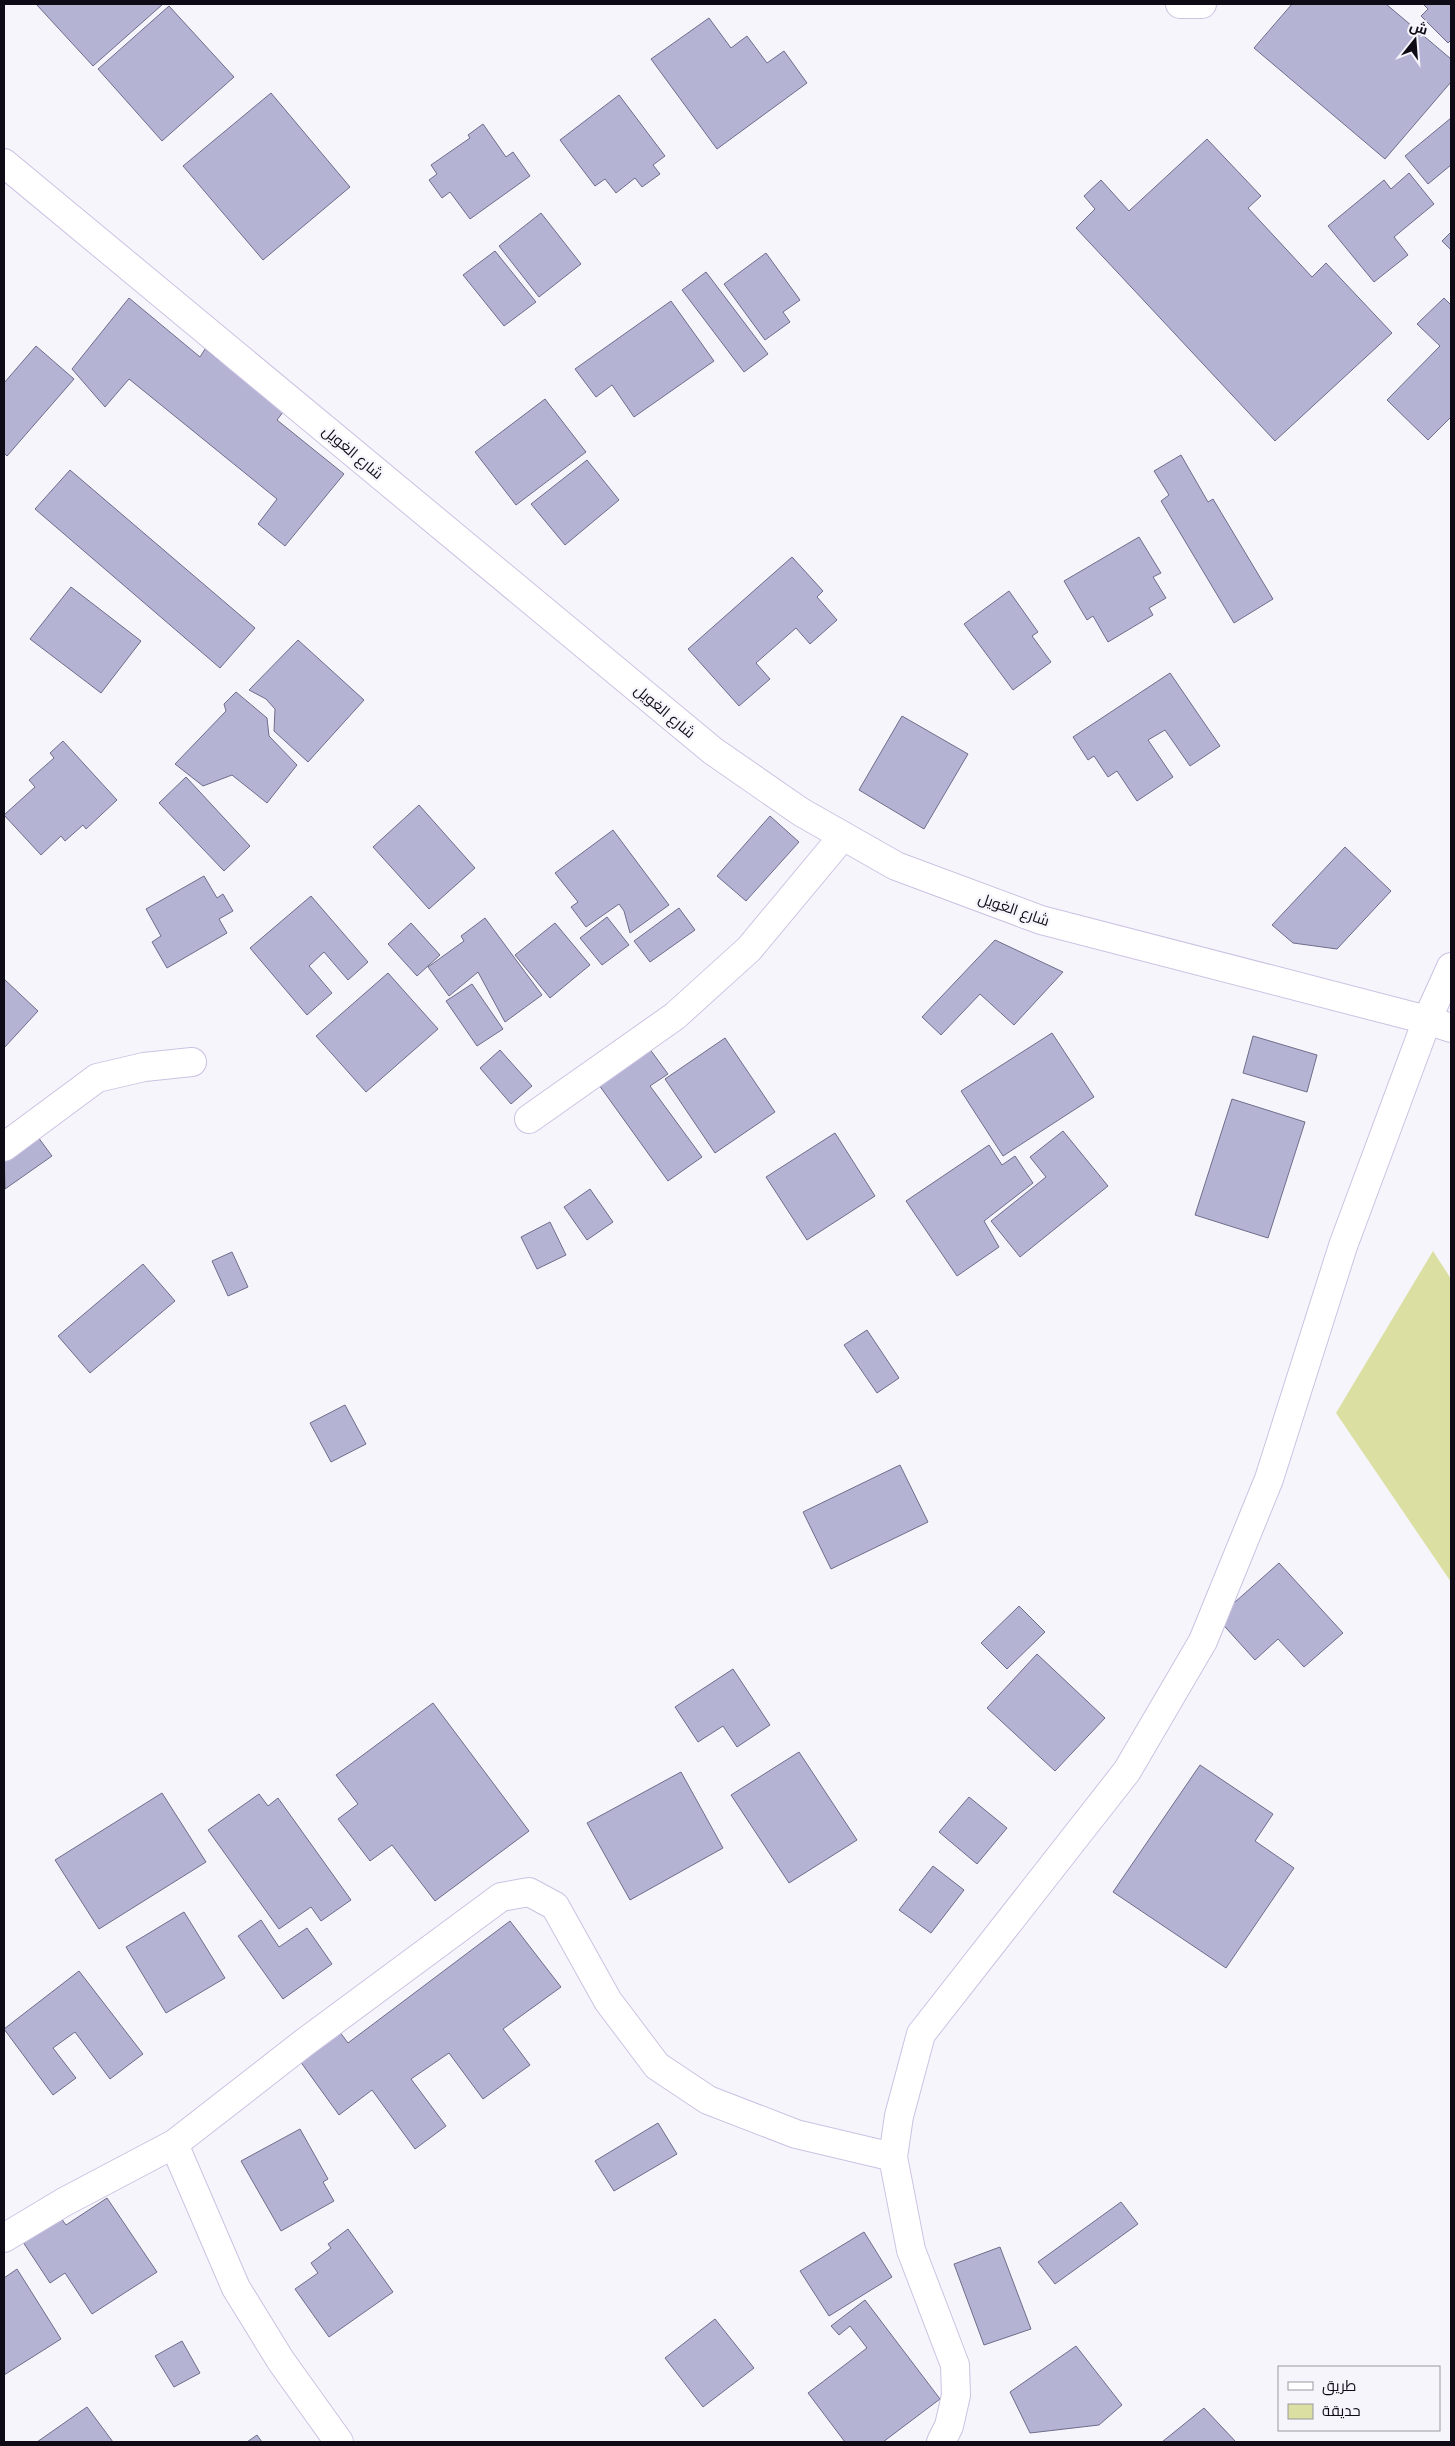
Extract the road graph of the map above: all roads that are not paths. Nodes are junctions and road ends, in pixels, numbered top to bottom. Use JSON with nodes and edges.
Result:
{"nodes":[{"id":1,"x":1180,"y":4,"type":"edge"},
{"id":2,"x":1202,"y":4,"type":"edge"},
{"id":3,"x":4,"y":163,"type":"edge"},
{"id":4,"x":843,"y":836,"type":"junction"},
{"id":5,"x":1451,"y":967,"type":"edge"},
{"id":6,"x":1439,"y":1024,"type":"edge"},
{"id":7,"x":192,"y":1062,"type":"dead end"},
{"id":8,"x":530,"y":1119,"type":"dead end"},
{"id":9,"x":4,"y":1146,"type":"edge"},
{"id":10,"x":174,"y":2144,"type":"junction"},
{"id":11,"x":893,"y":2157,"type":"junction"},
{"id":12,"x":4,"y":2238,"type":"edge"},
{"id":13,"x":339,"y":2442,"type":"edge"},
{"id":14,"x":942,"y":2442,"type":"edge"}],
"edges":[{"from":1,"to":2,"type":"street"},
{"from":3,"to":4,"type":"street","name":"شارع الغويل"},
{"from":4,"to":6,"type":"street","name":"شارع الغويل"},
{"from":4,"to":8,"type":"street"},
{"from":5,"to":6,"type":"street"},
{"from":6,"to":11,"type":"street"},
{"from":7,"to":9,"type":"street"},
{"from":10,"to":11,"type":"street"},
{"from":10,"to":12,"type":"street"},
{"from":10,"to":13,"type":"street"},
{"from":11,"to":14,"type":"street"}]}
